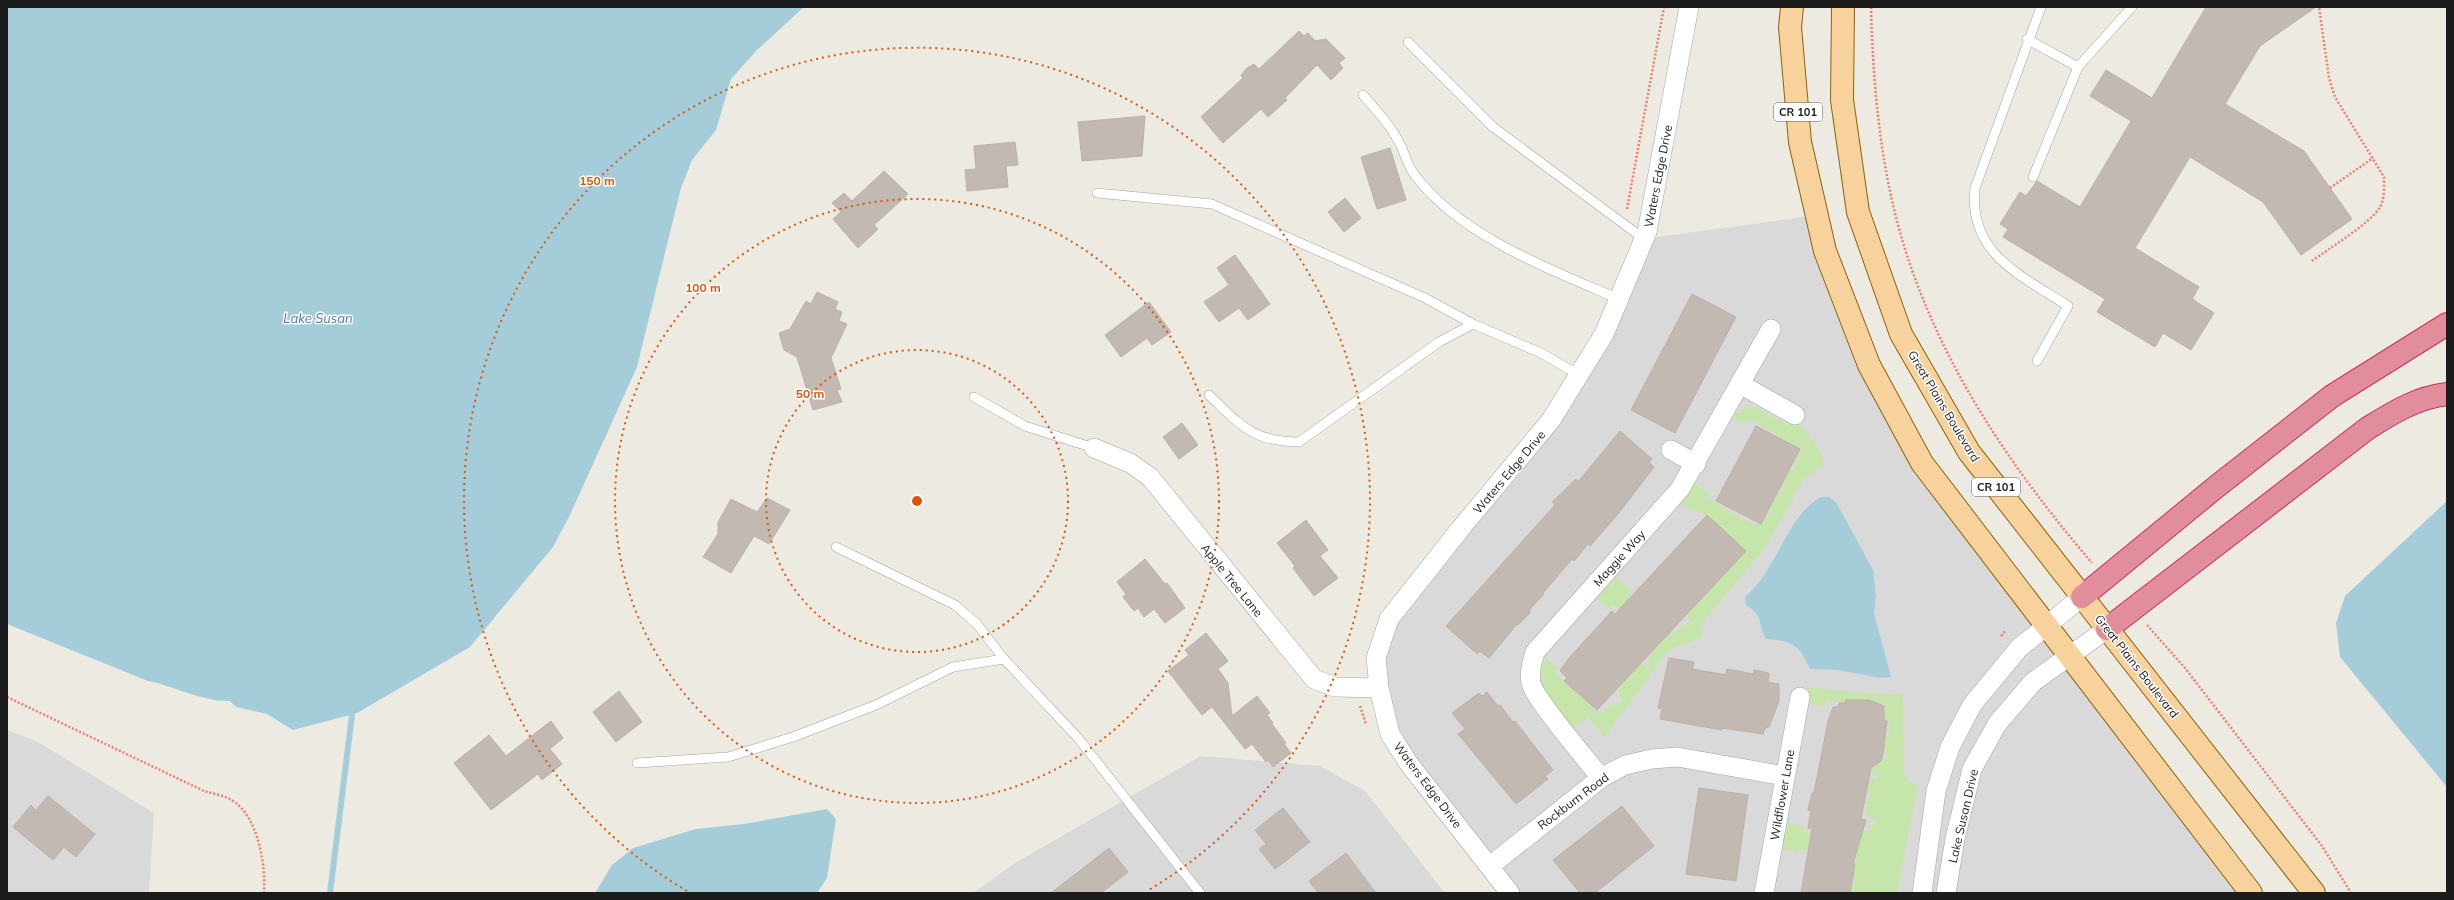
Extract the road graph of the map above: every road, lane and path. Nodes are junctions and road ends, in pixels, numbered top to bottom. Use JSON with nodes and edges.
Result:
{"nodes":[{"id":1,"x":1689,"y":7,"type":"edge"},
{"id":2,"x":1792,"y":7,"type":"edge"},
{"id":3,"x":1843,"y":7,"type":"edge"},
{"id":4,"x":1871,"y":7,"type":"edge"},
{"id":5,"x":2041,"y":7,"type":"edge"},
{"id":6,"x":2132,"y":7,"type":"edge"},
{"id":7,"x":2319,"y":7,"type":"edge"},
{"id":8,"x":2027,"y":39,"type":"junction"},
{"id":9,"x":1408,"y":42,"type":"dead end"},
{"id":10,"x":2078,"y":67,"type":"junction"},
{"id":11,"x":1364,"y":95,"type":"dead end"},
{"id":12,"x":2373,"y":158,"type":"junction"},
{"id":13,"x":2034,"y":177,"type":"dead end"},
{"id":14,"x":2330,"y":188,"type":"dead end"},
{"id":15,"x":1097,"y":193,"type":"dead end"},
{"id":16,"x":1644,"y":239,"type":"junction"},
{"id":17,"x":2312,"y":261,"type":"dead end"},
{"id":18,"x":1619,"y":299,"type":"junction"},
{"id":19,"x":1473,"y":324,"type":"junction"},
{"id":20,"x":2447,"y":324,"type":"edge"},
{"id":21,"x":1771,"y":329,"type":"dead end"},
{"id":22,"x":2037,"y":361,"type":"dead end"},
{"id":23,"x":1579,"y":376,"type":"junction"},
{"id":24,"x":1740,"y":384,"type":"junction"},
{"id":25,"x":2447,"y":394,"type":"edge"},
{"id":26,"x":1209,"y":395,"type":"dead end"},
{"id":27,"x":974,"y":397,"type":"dead end"},
{"id":28,"x":1795,"y":415,"type":"dead end"},
{"id":29,"x":1094,"y":448,"type":"joint"},
{"id":30,"x":1671,"y":450,"type":"dead end"},
{"id":31,"x":1696,"y":464,"type":"junction"},
{"id":32,"x":836,"y":547,"type":"dead end"},
{"id":33,"x":2082,"y":552,"type":"dead end"},
{"id":34,"x":2082,"y":596,"type":"junction"},
{"id":35,"x":2046,"y":624,"type":"junction"},
{"id":36,"x":2107,"y":629,"type":"junction"},
{"id":37,"x":2158,"y":638,"type":"dead end"},
{"id":38,"x":2071,"y":656,"type":"junction"},
{"id":39,"x":1004,"y":659,"type":"junction"},
{"id":40,"x":1379,"y":688,"type":"junction"},
{"id":41,"x":7,"y":697,"type":"edge"},
{"id":42,"x":1800,"y":697,"type":"dead end"},
{"id":43,"x":637,"y":763,"type":"dead end"},
{"id":44,"x":1785,"y":776,"type":"junction"},
{"id":45,"x":1601,"y":778,"type":"junction"},
{"id":46,"x":1490,"y":866,"type":"junction"},
{"id":47,"x":264,"y":893,"type":"edge"},
{"id":48,"x":1200,"y":893,"type":"edge"},
{"id":49,"x":1510,"y":893,"type":"edge"},
{"id":50,"x":1764,"y":893,"type":"edge"},
{"id":51,"x":1922,"y":893,"type":"edge"},
{"id":52,"x":1946,"y":893,"type":"edge"},
{"id":53,"x":2251,"y":893,"type":"edge"},
{"id":54,"x":2314,"y":893,"type":"edge"},
{"id":55,"x":2351,"y":893,"type":"edge"}],
"edges":[{"from":1,"to":16,"type":"street","name":"Waters Edge Drive"},
{"from":2,"to":35,"type":"main road","number":"CR 101"},
{"from":3,"to":34,"type":"main road","name":"Great Plains Boulevard","number":"CR 101"},
{"from":4,"to":33,"type":"path"},
{"from":5,"to":8,"type":"lane"},
{"from":6,"to":10,"type":"lane"},
{"from":7,"to":12,"type":"path"},
{"from":8,"to":10,"type":"lane"},
{"from":8,"to":22,"type":"lane"},
{"from":9,"to":16,"type":"lane"},
{"from":10,"to":13,"type":"lane"},
{"from":11,"to":18,"type":"lane"},
{"from":12,"to":14,"type":"path"},
{"from":12,"to":17,"type":"path"},
{"from":15,"to":19,"type":"lane"},
{"from":16,"to":18,"type":"street","name":"Waters Edge Drive"},
{"from":18,"to":23,"type":"street","name":"Waters Edge Drive"},
{"from":19,"to":23,"type":"lane"},
{"from":19,"to":26,"type":"lane"},
{"from":20,"to":34,"type":"highway"},
{"from":21,"to":24,"type":"street","name":"Maggie Way"},
{"from":23,"to":40,"type":"street","name":"Waters Edge Drive"},
{"from":24,"to":28,"type":"street"},
{"from":24,"to":31,"type":"street","name":"Maggie Way"},
{"from":25,"to":36,"type":"highway"},
{"from":27,"to":29,"type":"lane"},
{"from":29,"to":40,"type":"street","name":"Apple Tree Lane"},
{"from":30,"to":31,"type":"street"},
{"from":31,"to":45,"type":"street","name":"Maggie Way"},
{"from":32,"to":39,"type":"lane"},
{"from":34,"to":35,"type":"street"},
{"from":34,"to":36,"type":"main road","name":"Great Plains Boulevard","number":"CR 101"},
{"from":35,"to":38,"type":"main road","number":"CR 101"},
{"from":35,"to":51,"type":"street"},
{"from":36,"to":38,"type":"street","name":"Lake Susan Drive"},
{"from":36,"to":54,"type":"main road","name":"Great Plains Boulevard","number":"CR 101"},
{"from":37,"to":55,"type":"path"},
{"from":38,"to":52,"type":"street","name":"Lake Susan Drive"},
{"from":38,"to":53,"type":"main road","number":"CR 101"},
{"from":39,"to":43,"type":"lane"},
{"from":39,"to":48,"type":"lane"},
{"from":40,"to":46,"type":"street","name":"Waters Edge Drive"},
{"from":41,"to":47,"type":"path"},
{"from":42,"to":44,"type":"street","name":"Wildflower Lane"},
{"from":44,"to":45,"type":"street","name":"Rockburn Road"},
{"from":44,"to":50,"type":"street","name":"Wildflower Lane"},
{"from":45,"to":46,"type":"street","name":"Rockburn Road"},
{"from":46,"to":49,"type":"street","name":"Waters Edge Drive"}]}
